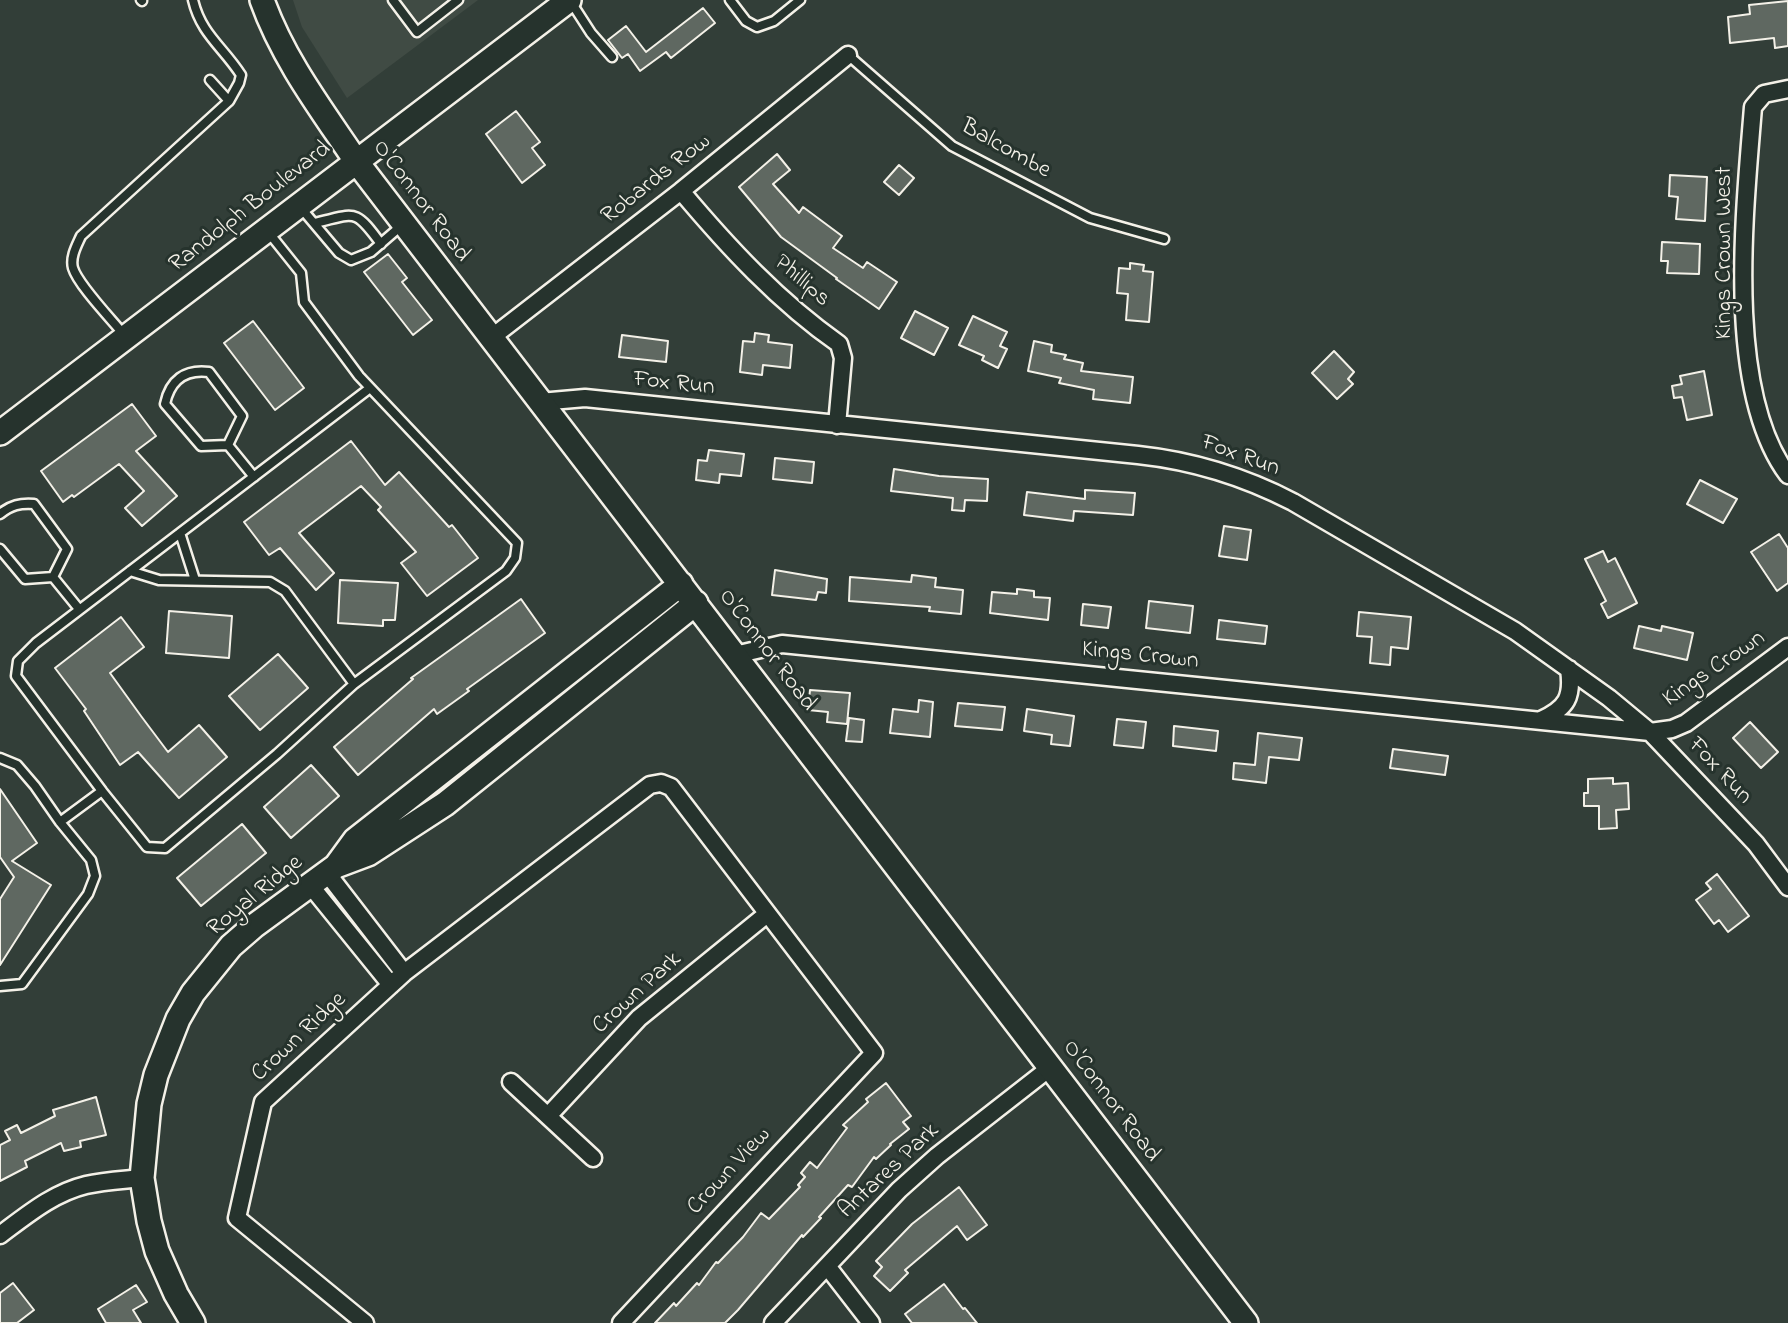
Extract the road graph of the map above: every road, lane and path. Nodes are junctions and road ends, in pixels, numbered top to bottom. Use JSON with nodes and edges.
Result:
{"nodes":[{"id":1,"x":193,"y":0,"type":"edge"},
{"id":2,"x":262,"y":0,"type":"edge"},
{"id":3,"x":393,"y":0,"type":"edge"},
{"id":4,"x":458,"y":0,"type":"edge"},
{"id":5,"x":569,"y":0,"type":"edge"},
{"id":6,"x":730,"y":0,"type":"edge"},
{"id":7,"x":800,"y":0,"type":"edge"},
{"id":8,"x":848,"y":55,"type":"joint"},
{"id":9,"x":612,"y":57,"type":"dead end"},
{"id":10,"x":210,"y":80,"type":"dead end"},
{"id":11,"x":1788,"y":89,"type":"edge"},
{"id":12,"x":229,"y":101,"type":"junction"},
{"id":13,"x":356,"y":161,"type":"junction"},
{"id":14,"x":681,"y":191,"type":"junction"},
{"id":15,"x":307,"y":215,"type":"junction"},
{"id":16,"x":404,"y":224,"type":"junction"},
{"id":17,"x":267,"y":230,"type":"junction"},
{"id":18,"x":1164,"y":239,"type":"dead end"},
{"id":19,"x":381,"y":244,"type":"junction"},
{"id":20,"x":126,"y":337,"type":"junction"},
{"id":21,"x":491,"y":338,"type":"junction"},
{"id":22,"x":370,"y":388,"type":"junction"},
{"id":23,"x":540,"y":402,"type":"junction"},
{"id":24,"x":837,"y":425,"type":"junction"},
{"id":25,"x":0,"y":433,"type":"edge"},
{"id":26,"x":228,"y":444,"type":"junction"},
{"id":27,"x":1788,"y":475,"type":"edge"},
{"id":28,"x":254,"y":477,"type":"junction"},
{"id":29,"x":0,"y":514,"type":"edge"},
{"id":30,"x":180,"y":533,"type":"junction"},
{"id":31,"x":0,"y":549,"type":"edge"},
{"id":32,"x":130,"y":571,"type":"junction"},
{"id":33,"x":53,"y":577,"type":"junction"},
{"id":34,"x":195,"y":580,"type":"junction"},
{"id":35,"x":681,"y":584,"type":"junction"},
{"id":36,"x":696,"y":603,"type":"junction"},
{"id":37,"x":79,"y":609,"type":"junction"},
{"id":38,"x":1788,"y":648,"type":"edge"},
{"id":39,"x":736,"y":654,"type":"junction"},
{"id":40,"x":1569,"y":669,"type":"junction"},
{"id":41,"x":354,"y":684,"type":"junction"},
{"id":42,"x":1541,"y":719,"type":"junction"},
{"id":43,"x":1650,"y":732,"type":"junction"},
{"id":44,"x":0,"y":758,"type":"edge"},
{"id":45,"x":102,"y":791,"type":"junction"},
{"id":46,"x":60,"y":822,"type":"junction"},
{"id":47,"x":325,"y":875,"type":"junction"},
{"id":48,"x":1788,"y":887,"type":"edge"},
{"id":49,"x":767,"y":914,"type":"junction"},
{"id":50,"x":404,"y":973,"type":"junction"},
{"id":51,"x":391,"y":985,"type":"junction"},
{"id":52,"x":0,"y":986,"type":"edge"},
{"id":53,"x":1051,"y":1067,"type":"junction"},
{"id":54,"x":511,"y":1082,"type":"dead end"},
{"id":55,"x":548,"y":1116,"type":"junction"},
{"id":56,"x":593,"y":1158,"type":"dead end"},
{"id":57,"x":142,"y":1178,"type":"junction"},
{"id":58,"x":0,"y":1236,"type":"edge"},
{"id":59,"x":827,"y":1266,"type":"junction"},
{"id":60,"x":193,"y":1323,"type":"edge"},
{"id":61,"x":365,"y":1323,"type":"edge"},
{"id":62,"x":621,"y":1323,"type":"edge"},
{"id":63,"x":773,"y":1323,"type":"edge"},
{"id":64,"x":871,"y":1323,"type":"edge"},
{"id":65,"x":1246,"y":1323,"type":"edge"}],
"edges":[{"from":1,"to":12,"type":"lane"},
{"from":2,"to":13,"type":"main road","name":"O'Connor Road"},
{"from":3,"to":4,"type":"lane"},
{"from":5,"to":9,"type":"lane"},
{"from":5,"to":13,"type":"main road","name":"Randolph Boulevard"},
{"from":6,"to":7,"type":"lane"},
{"from":8,"to":14,"type":"street","name":"Robards Row"},
{"from":8,"to":18,"type":"lane","name":"Balcombe"},
{"from":10,"to":12,"type":"lane"},
{"from":11,"to":27,"type":"street","name":"Kings Crown West"},
{"from":12,"to":20,"type":"lane"},
{"from":13,"to":15,"type":"main road","name":"Randolph Boulevard"},
{"from":13,"to":16,"type":"main road","name":"O'Connor Road"},
{"from":14,"to":21,"type":"street","name":"Robards Row"},
{"from":14,"to":24,"type":"street","name":"Phillips"},
{"from":15,"to":17,"type":"main road","name":"Randolph Boulevard"},
{"from":15,"to":19,"type":"lane"},
{"from":15,"to":19,"type":"lane"},
{"from":16,"to":19,"type":"lane"},
{"from":16,"to":21,"type":"main road","name":"O'Connor Road"},
{"from":17,"to":20,"type":"main road","name":"Randolph Boulevard"},
{"from":17,"to":22,"type":"lane"},
{"from":20,"to":25,"type":"main road","name":"Randolph Boulevard"},
{"from":21,"to":23,"type":"main road","name":"O'Connor Road"},
{"from":22,"to":28,"type":"lane"},
{"from":22,"to":41,"type":"lane"},
{"from":23,"to":24,"type":"street","name":"Fox Run"},
{"from":23,"to":35,"type":"main road","name":"O'Connor Road"},
{"from":24,"to":40,"type":"street","name":"Fox Run"},
{"from":26,"to":26,"type":"lane"},
{"from":26,"to":28,"type":"lane"},
{"from":28,"to":30,"type":"lane"},
{"from":29,"to":33,"type":"lane"},
{"from":30,"to":32,"type":"lane"},
{"from":30,"to":34,"type":"lane"},
{"from":31,"to":33,"type":"lane"},
{"from":32,"to":34,"type":"lane"},
{"from":32,"to":37,"type":"lane"},
{"from":33,"to":37,"type":"lane"},
{"from":34,"to":41,"type":"lane"},
{"from":35,"to":36,"type":"main road","name":"O'Connor Road"},
{"from":35,"to":47,"type":"main road","name":"Royal Ridge"},
{"from":36,"to":39,"type":"main road","name":"O'Connor Road"},
{"from":36,"to":47,"type":"main road","name":"Royal Ridge"},
{"from":37,"to":45,"type":"lane"},
{"from":38,"to":43,"type":"street","name":"Kings Crown"},
{"from":39,"to":42,"type":"street","name":"Kings Crown"},
{"from":39,"to":53,"type":"main road","name":"O'Connor Road"},
{"from":40,"to":42,"type":"street"},
{"from":40,"to":43,"type":"street","name":"Fox Run"},
{"from":41,"to":45,"type":"lane"},
{"from":42,"to":43,"type":"street","name":"Kings Crown"},
{"from":43,"to":48,"type":"street","name":"Fox Run"},
{"from":44,"to":46,"type":"lane"},
{"from":45,"to":46,"type":"lane"},
{"from":46,"to":52,"type":"lane"},
{"from":47,"to":50,"type":"street"},
{"from":47,"to":51,"type":"street"},
{"from":47,"to":57,"type":"main road","name":"Royal Ridge"},
{"from":49,"to":50,"type":"street","name":"Crown Ridge"},
{"from":49,"to":55,"type":"street","name":"Crown Park"},
{"from":49,"to":62,"type":"street","name":"Crown View"},
{"from":50,"to":51,"type":"street","name":"Crown Ridge"},
{"from":51,"to":61,"type":"street","name":"Crown Ridge"},
{"from":53,"to":59,"type":"street","name":"Antares Park"},
{"from":53,"to":65,"type":"main road","name":"O'Connor Road"},
{"from":54,"to":55,"type":"street"},
{"from":55,"to":56,"type":"street"},
{"from":57,"to":58,"type":"street"},
{"from":57,"to":60,"type":"main road","name":"Royal Ridge"},
{"from":59,"to":63,"type":"street","name":"Antares Park"},
{"from":59,"to":64,"type":"street"}]}
